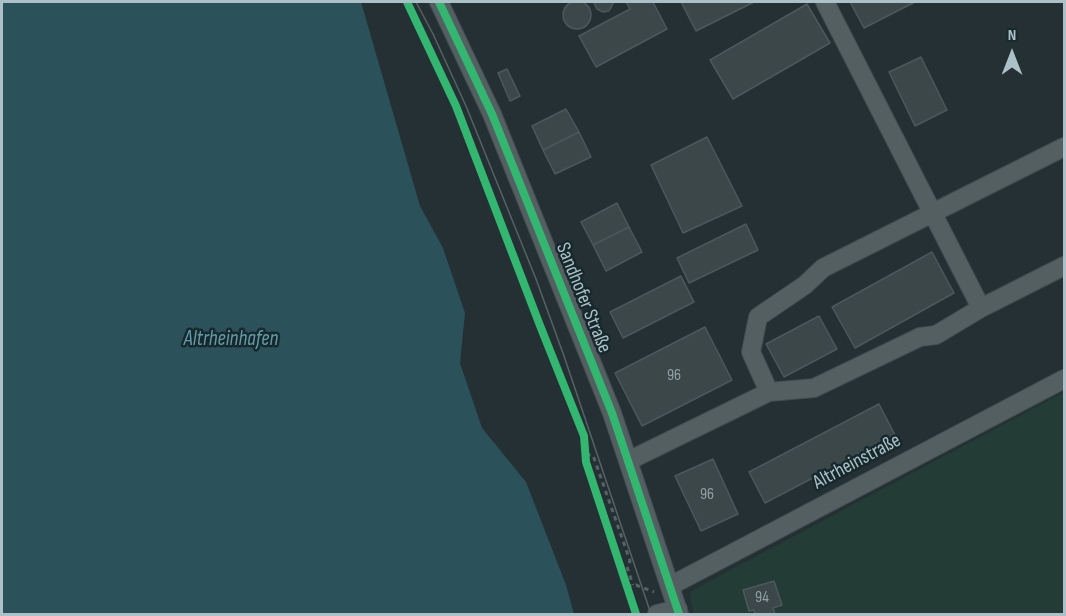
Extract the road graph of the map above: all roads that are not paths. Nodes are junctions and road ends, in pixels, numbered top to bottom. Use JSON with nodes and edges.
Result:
{"nodes":[{"id":1,"x":439,"y":2,"type":"edge"},
{"id":2,"x":825,"y":2,"type":"edge"},
{"id":3,"x":1065,"y":147,"type":"edge"},
{"id":4,"x":932,"y":212,"type":"junction"},
{"id":5,"x":1065,"y":266,"type":"edge"},
{"id":6,"x":981,"y":308,"type":"junction"},
{"id":7,"x":1065,"y":379,"type":"edge"},
{"id":8,"x":769,"y":392,"type":"junction"},
{"id":9,"x":628,"y":461,"type":"junction"},
{"id":10,"x":665,"y":590,"type":"junction"},
{"id":11,"x":678,"y":612,"type":"edge"},
{"id":12,"x":657,"y":615,"type":"edge"}],
"edges":[{"from":1,"to":9,"type":"street","name":"Sandhofer Straße"},
{"from":2,"to":4,"type":"street"},
{"from":3,"to":4,"type":"street"},
{"from":4,"to":6,"type":"street"},
{"from":4,"to":8,"type":"street"},
{"from":5,"to":6,"type":"street"},
{"from":6,"to":8,"type":"street"},
{"from":7,"to":10,"type":"street","name":"Altrheinstraße"},
{"from":8,"to":9,"type":"street"},
{"from":9,"to":10,"type":"street","name":"Sandhofer Straße"},
{"from":10,"to":11,"type":"street","name":"Sandhofer Straße"},
{"from":11,"to":12,"type":"street"}]}
